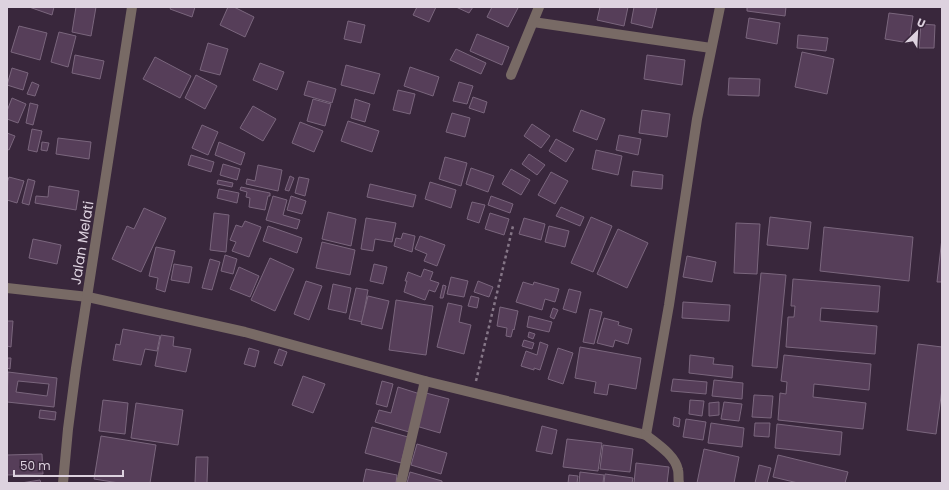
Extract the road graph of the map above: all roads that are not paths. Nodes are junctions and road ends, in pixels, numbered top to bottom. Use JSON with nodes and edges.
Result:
{"nodes":[{"id":1,"x":132,"y":7,"type":"edge"},
{"id":2,"x":538,"y":7,"type":"edge"},
{"id":3,"x":720,"y":7,"type":"edge"},
{"id":4,"x":533,"y":22,"type":"junction"},
{"id":5,"x":711,"y":48,"type":"junction"},
{"id":6,"x":511,"y":75,"type":"dead end"},
{"id":7,"x":7,"y":288,"type":"edge"},
{"id":8,"x":88,"y":297,"type":"junction"},
{"id":9,"x":424,"y":381,"type":"junction"},
{"id":10,"x":646,"y":435,"type":"junction"},
{"id":11,"x":63,"y":483,"type":"edge"},
{"id":12,"x":401,"y":483,"type":"edge"},
{"id":13,"x":679,"y":483,"type":"edge"}],
"edges":[{"from":1,"to":8,"type":"street","name":"Jalan Melati"},
{"from":2,"to":4,"type":"street"},
{"from":3,"to":5,"type":"street"},
{"from":4,"to":5,"type":"street"},
{"from":4,"to":6,"type":"street"},
{"from":5,"to":10,"type":"street"},
{"from":7,"to":8,"type":"street"},
{"from":8,"to":9,"type":"street"},
{"from":8,"to":11,"type":"street","name":"Jalan Melati"},
{"from":9,"to":10,"type":"street"},
{"from":9,"to":12,"type":"street"},
{"from":10,"to":13,"type":"street"}]}
